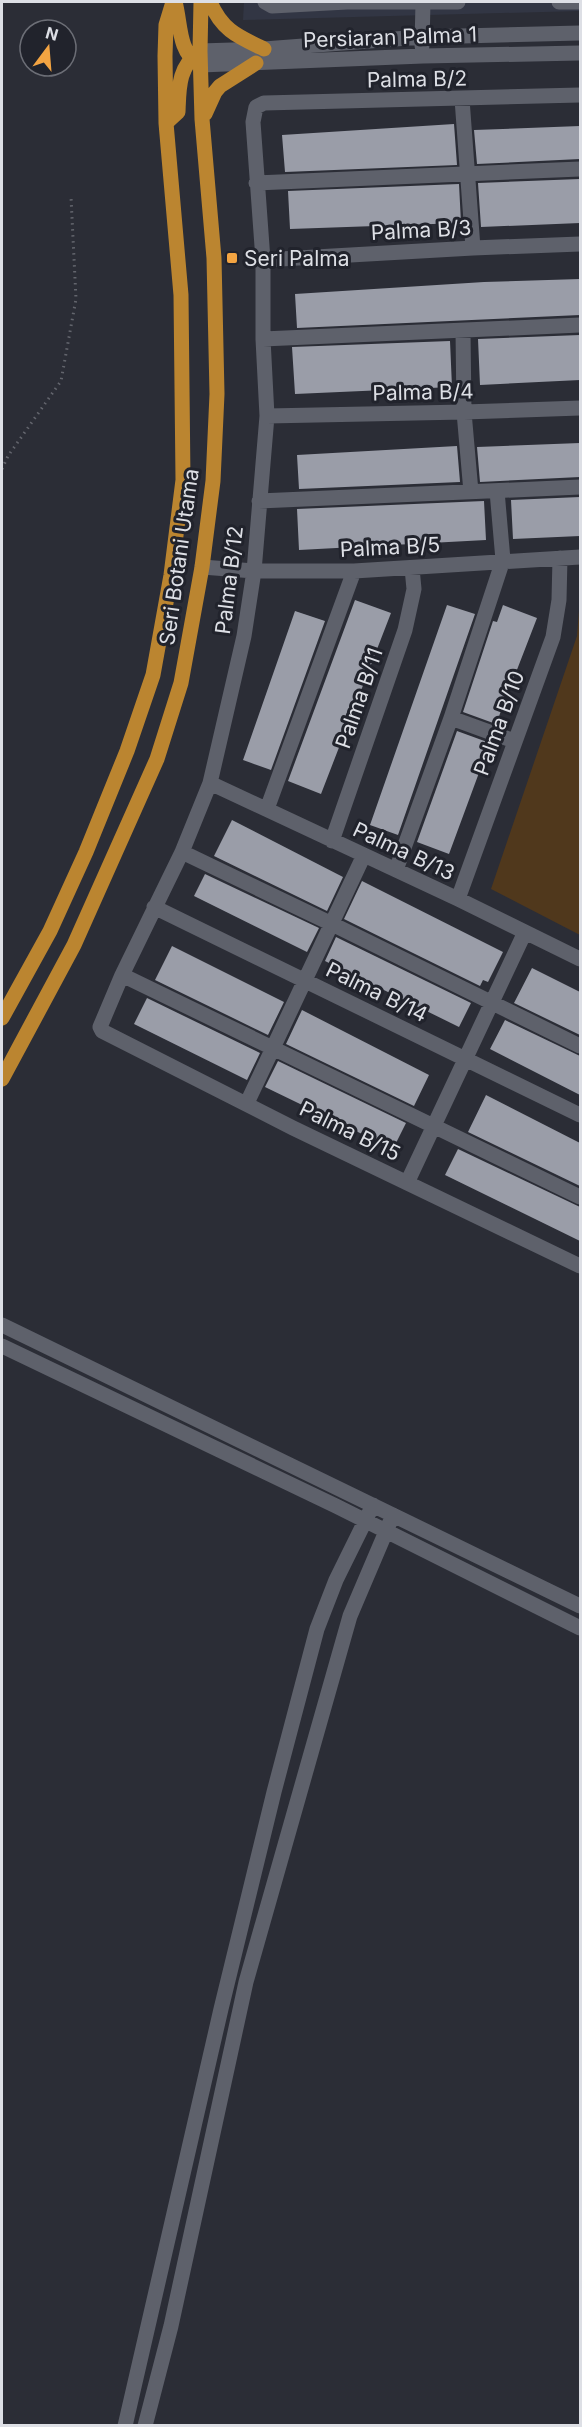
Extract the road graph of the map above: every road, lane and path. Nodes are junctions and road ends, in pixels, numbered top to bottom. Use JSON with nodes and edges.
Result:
{"nodes":[{"id":1,"x":174,"y":2,"type":"edge"},
{"id":2,"x":201,"y":2,"type":"edge"},
{"id":3,"x":210,"y":2,"type":"edge"},
{"id":4,"x":266,"y":2,"type":"edge"},
{"id":5,"x":347,"y":2,"type":"edge"},
{"id":6,"x":422,"y":2,"type":"edge"},
{"id":7,"x":458,"y":2,"type":"edge"},
{"id":8,"x":559,"y":2,"type":"edge"},
{"id":9,"x":580,"y":3,"type":"edge"},
{"id":10,"x":580,"y":33,"type":"edge"},
{"id":11,"x":421,"y":37,"type":"junction"},
{"id":12,"x":264,"y":49,"type":"junction"},
{"id":13,"x":580,"y":53,"type":"edge"},
{"id":14,"x":423,"y":56,"type":"junction"},
{"id":15,"x":197,"y":58,"type":"junction"},
{"id":16,"x":256,"y":63,"type":"junction"},
{"id":17,"x":580,"y":95,"type":"edge"},
{"id":18,"x":462,"y":99,"type":"junction"},
{"id":19,"x":256,"y":107,"type":"joint"},
{"id":20,"x":202,"y":119,"type":"junction"},
{"id":21,"x":166,"y":123,"type":"junction"},
{"id":22,"x":580,"y":169,"type":"edge"},
{"id":23,"x":467,"y":174,"type":"junction"},
{"id":24,"x":256,"y":183,"type":"junction"},
{"id":25,"x":71,"y":197,"type":"dead end"},
{"id":26,"x":580,"y":244,"type":"edge"},
{"id":27,"x":472,"y":248,"type":"junction"},
{"id":28,"x":263,"y":260,"type":"junction"},
{"id":29,"x":580,"y":325,"type":"edge"},
{"id":30,"x":463,"y":331,"type":"junction"},
{"id":31,"x":263,"y":339,"type":"junction"},
{"id":32,"x":580,"y":408,"type":"edge"},
{"id":33,"x":464,"y":412,"type":"junction"},
{"id":34,"x":267,"y":416,"type":"junction"},
{"id":35,"x":2,"y":470,"type":"edge"},
{"id":36,"x":580,"y":487,"type":"edge"},
{"id":37,"x":497,"y":491,"type":"junction"},
{"id":38,"x":471,"y":492,"type":"junction"},
{"id":39,"x":259,"y":501,"type":"junction"},
{"id":40,"x":580,"y":557,"type":"edge"},
{"id":41,"x":560,"y":558,"type":"junction"},
{"id":42,"x":504,"y":560,"type":"junction"},
{"id":43,"x":202,"y":567,"type":"junction"},
{"id":44,"x":412,"y":567,"type":"junction"},
{"id":45,"x":254,"y":571,"type":"junction"},
{"id":46,"x":354,"y":571,"type":"junction"},
{"id":47,"x":452,"y":718,"type":"junction"},
{"id":48,"x":514,"y":741,"type":"junction"},
{"id":49,"x":210,"y":783,"type":"junction"},
{"id":50,"x":267,"y":809,"type":"junction"},
{"id":51,"x":332,"y":841,"type":"junction"},
{"id":52,"x":182,"y":852,"type":"junction"},
{"id":53,"x":364,"y":855,"type":"junction"},
{"id":54,"x":396,"y":870,"type":"junction"},
{"id":55,"x":458,"y":898,"type":"junction"},
{"id":56,"x":154,"y":907,"type":"junction"},
{"id":57,"x":332,"y":924,"type":"junction"},
{"id":58,"x":525,"y":932,"type":"junction"},
{"id":59,"x":580,"y":959,"type":"edge"},
{"id":60,"x":122,"y":975,"type":"junction"},
{"id":61,"x":305,"y":980,"type":"junction"},
{"id":62,"x":492,"y":1004,"type":"junction"},
{"id":63,"x":2,"y":1018,"type":"edge"},
{"id":64,"x":102,"y":1031,"type":"joint"},
{"id":65,"x":580,"y":1046,"type":"edge"},
{"id":66,"x":274,"y":1049,"type":"junction"},
{"id":67,"x":466,"y":1059,"type":"junction"},
{"id":68,"x":2,"y":1079,"type":"edge"},
{"id":69,"x":247,"y":1103,"type":"junction"},
{"id":70,"x":580,"y":1115,"type":"edge"},
{"id":71,"x":435,"y":1126,"type":"junction"},
{"id":72,"x":407,"y":1183,"type":"junction"},
{"id":73,"x":580,"y":1197,"type":"edge"},
{"id":74,"x":580,"y":1266,"type":"edge"},
{"id":75,"x":2,"y":1325,"type":"edge"},
{"id":76,"x":2,"y":1346,"type":"edge"},
{"id":77,"x":374,"y":1505,"type":"junction"},
{"id":78,"x":393,"y":1515,"type":"junction"},
{"id":79,"x":365,"y":1521,"type":"junction"},
{"id":80,"x":385,"y":1531,"type":"junction"},
{"id":81,"x":577,"y":1603,"type":"edge"},
{"id":82,"x":580,"y":1628,"type":"edge"},
{"id":83,"x":124,"y":2426,"type":"edge"},
{"id":84,"x":145,"y":2426,"type":"edge"}],
"edges":[{"from":1,"to":15,"type":"main road"},
{"from":1,"to":21,"type":"main road","name":"Seri Botani Utama"},
{"from":2,"to":15,"type":"main road","name":"Seri Botani Utama"},
{"from":3,"to":12,"type":"main road"},
{"from":4,"to":5,"type":"street"},
{"from":5,"to":6,"type":"street"},
{"from":6,"to":7,"type":"street"},
{"from":6,"to":11,"type":"street"},
{"from":8,"to":9,"type":"street"},
{"from":10,"to":11,"type":"street","name":"Persiaran Palma 1"},
{"from":11,"to":12,"type":"street","name":"Persiaran Palma 1"},
{"from":11,"to":14,"type":"street"},
{"from":12,"to":15,"type":"street","name":"Persiaran Palma 1"},
{"from":13,"to":14,"type":"street","name":"Persiaran Palma 1"},
{"from":14,"to":16,"type":"street","name":"Persiaran Palma 1"},
{"from":15,"to":16,"type":"street","name":"Persiaran Palma 1"},
{"from":15,"to":20,"type":"main road","name":"Seri Botani Utama"},
{"from":15,"to":21,"type":"main road"},
{"from":16,"to":20,"type":"main road"},
{"from":17,"to":18,"type":"street","name":"Palma B/2"},
{"from":18,"to":19,"type":"street","name":"Palma B/2"},
{"from":18,"to":23,"type":"street"},
{"from":19,"to":24,"type":"street","name":"Palma B/12"},
{"from":20,"to":43,"type":"main road","name":"Seri Botani Utama"},
{"from":21,"to":63,"type":"main road","name":"Seri Botani Utama"},
{"from":22,"to":23,"type":"street"},
{"from":23,"to":24,"type":"street"},
{"from":23,"to":27,"type":"street"},
{"from":24,"to":28,"type":"street","name":"Palma B/12"},
{"from":25,"to":35,"type":"path"},
{"from":26,"to":27,"type":"street","name":"Palma B/3"},
{"from":27,"to":28,"type":"street","name":"Palma B/3"},
{"from":28,"to":31,"type":"street","name":"Palma B/12"},
{"from":29,"to":30,"type":"street"},
{"from":30,"to":31,"type":"street"},
{"from":30,"to":33,"type":"street"},
{"from":31,"to":34,"type":"street","name":"Palma B/12"},
{"from":32,"to":33,"type":"street","name":"Palma B/4"},
{"from":33,"to":34,"type":"street","name":"Palma B/4"},
{"from":33,"to":38,"type":"street"},
{"from":34,"to":39,"type":"street","name":"Palma B/12"},
{"from":36,"to":37,"type":"street"},
{"from":37,"to":38,"type":"street"},
{"from":37,"to":42,"type":"street"},
{"from":38,"to":39,"type":"street"},
{"from":39,"to":45,"type":"street","name":"Palma B/12"},
{"from":40,"to":41,"type":"street","name":"Palma B/5"},
{"from":41,"to":42,"type":"street","name":"Palma B/5"},
{"from":41,"to":48,"type":"street","name":"Palma B/10"},
{"from":42,"to":44,"type":"street","name":"Palma B/5"},
{"from":42,"to":47,"type":"street"},
{"from":43,"to":45,"type":"street","name":"Palma B/5"},
{"from":43,"to":68,"type":"main road","name":"Seri Botani Utama"},
{"from":44,"to":46,"type":"street","name":"Palma B/5"},
{"from":44,"to":51,"type":"street","name":"Palma B/11"},
{"from":45,"to":46,"type":"street","name":"Palma B/5"},
{"from":45,"to":49,"type":"street","name":"Palma B/12"},
{"from":46,"to":50,"type":"street"},
{"from":47,"to":48,"type":"street"},
{"from":47,"to":54,"type":"street"},
{"from":48,"to":55,"type":"street","name":"Palma B/10"},
{"from":49,"to":50,"type":"street","name":"Palma B/13"},
{"from":49,"to":52,"type":"street","name":"Palma B/12"},
{"from":50,"to":51,"type":"street","name":"Palma B/13"},
{"from":51,"to":53,"type":"street","name":"Palma B/13"},
{"from":52,"to":56,"type":"street","name":"Palma B/12"},
{"from":52,"to":57,"type":"street"},
{"from":53,"to":54,"type":"street","name":"Palma B/13"},
{"from":53,"to":57,"type":"street"},
{"from":54,"to":55,"type":"street","name":"Palma B/13"},
{"from":55,"to":58,"type":"street","name":"Palma B/13"},
{"from":56,"to":60,"type":"street","name":"Palma B/12"},
{"from":56,"to":61,"type":"street","name":"Palma B/14"},
{"from":57,"to":61,"type":"street"},
{"from":57,"to":62,"type":"street"},
{"from":58,"to":59,"type":"street","name":"Palma B/13"},
{"from":58,"to":62,"type":"street"},
{"from":60,"to":64,"type":"street","name":"Palma B/12"},
{"from":60,"to":66,"type":"street"},
{"from":61,"to":66,"type":"street"},
{"from":61,"to":67,"type":"street","name":"Palma B/14"},
{"from":62,"to":65,"type":"street"},
{"from":62,"to":67,"type":"street"},
{"from":64,"to":69,"type":"street","name":"Palma B/15"},
{"from":66,"to":69,"type":"street"},
{"from":66,"to":71,"type":"street"},
{"from":67,"to":70,"type":"street","name":"Palma B/14"},
{"from":67,"to":71,"type":"street"},
{"from":69,"to":72,"type":"street","name":"Palma B/15"},
{"from":71,"to":72,"type":"street"},
{"from":71,"to":73,"type":"street"},
{"from":72,"to":74,"type":"street","name":"Palma B/15"},
{"from":75,"to":77,"type":"street"},
{"from":76,"to":79,"type":"street"},
{"from":77,"to":78,"type":"street"},
{"from":77,"to":79,"type":"street"},
{"from":78,"to":80,"type":"street"},
{"from":78,"to":81,"type":"street"},
{"from":79,"to":80,"type":"street"},
{"from":79,"to":83,"type":"street"},
{"from":80,"to":82,"type":"street"},
{"from":80,"to":84,"type":"street"}]}
